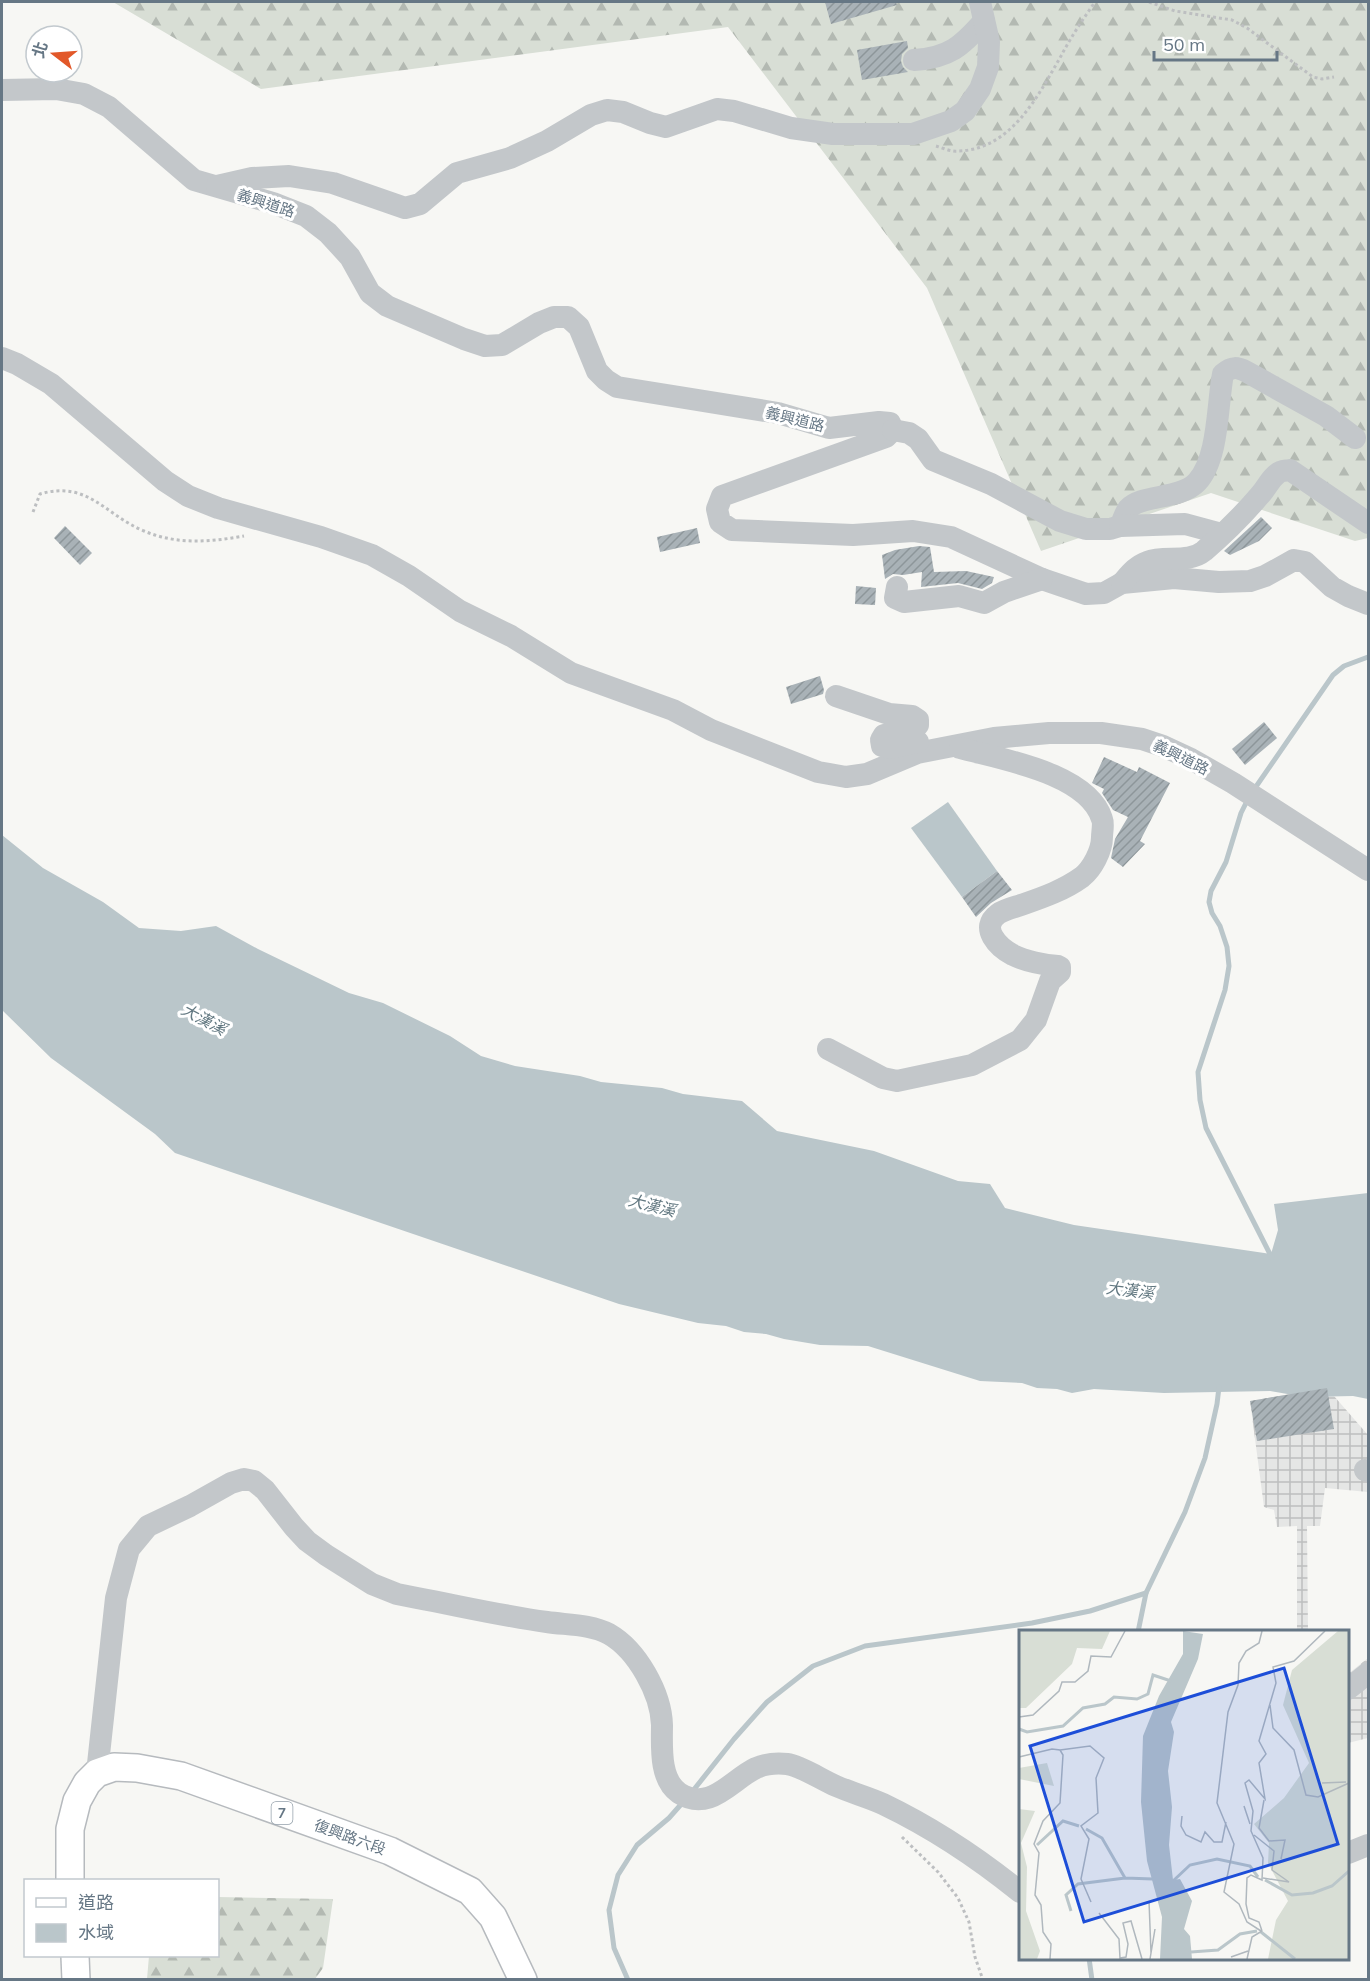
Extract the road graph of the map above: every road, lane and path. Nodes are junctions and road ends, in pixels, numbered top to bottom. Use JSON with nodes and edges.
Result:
{"nodes":[{"id":1,"x":1095,"y":2,"type":"edge"},
{"id":2,"x":1149,"y":2,"type":"edge"},
{"id":3,"x":982,"y":11,"type":"edge"},
{"id":4,"x":914,"y":60,"type":"dead end"},
{"id":5,"x":1334,"y":77,"type":"dead end"},
{"id":6,"x":2,"y":90,"type":"edge"},
{"id":7,"x":913,"y":134,"type":"junction"},
{"id":8,"x":214,"y":187,"type":"junction"},
{"id":9,"x":2,"y":357,"type":"edge"},
{"id":10,"x":893,"y":430,"type":"junction"},
{"id":11,"x":1355,"y":438,"type":"dead end"},
{"id":12,"x":33,"y":512,"type":"dead end"},
{"id":13,"x":1368,"y":523,"type":"edge"},
{"id":14,"x":280,"y":525,"type":"junction"},
{"id":15,"x":1120,"y":526,"type":"junction"},
{"id":16,"x":1222,"y":534,"type":"junction"},
{"id":17,"x":1042,"y":579,"type":"junction"},
{"id":18,"x":1122,"y":583,"type":"junction"},
{"id":19,"x":897,"y":587,"type":"dead end"},
{"id":20,"x":1368,"y":604,"type":"edge"},
{"id":21,"x":836,"y":696,"type":"dead end"},
{"id":22,"x":952,"y":746,"type":"junction"},
{"id":23,"x":1368,"y":870,"type":"edge"},
{"id":24,"x":828,"y":1049,"type":"dead end"},
{"id":25,"x":1368,"y":1674,"type":"edge"},
{"id":26,"x":1349,"y":1688,"type":"edge"},
{"id":27,"x":97,"y":1773,"type":"junction"},
{"id":28,"x":901,"y":1835,"type":"dead end"},
{"id":29,"x":1368,"y":1845,"type":"edge"},
{"id":30,"x":1349,"y":1851,"type":"edge"},
{"id":31,"x":70,"y":1879,"type":"edge"},
{"id":32,"x":1019,"y":1891,"type":"edge"},
{"id":33,"x":75,"y":1957,"type":"edge"},
{"id":34,"x":76,"y":1980,"type":"edge"},
{"id":35,"x":523,"y":1980,"type":"edge"},
{"id":36,"x":983,"y":1980,"type":"edge"}],
"edges":[{"from":1,"to":7,"type":"path"},
{"from":2,"to":5,"type":"path"},
{"from":3,"to":4,"type":"street"},
{"from":3,"to":7,"type":"street"},
{"from":6,"to":8,"type":"street","name":"義興道路"},
{"from":7,"to":8,"type":"street"},
{"from":8,"to":10,"type":"street","name":"義興道路"},
{"from":9,"to":14,"type":"street","name":"義興道路"},
{"from":10,"to":15,"type":"street"},
{"from":10,"to":17,"type":"street"},
{"from":11,"to":15,"type":"street"},
{"from":12,"to":14,"type":"path"},
{"from":13,"to":16,"type":"street"},
{"from":14,"to":22,"type":"street","name":"義興道路"},
{"from":15,"to":16,"type":"street"},
{"from":16,"to":18,"type":"street"},
{"from":17,"to":18,"type":"street"},
{"from":17,"to":19,"type":"street"},
{"from":18,"to":20,"type":"street"},
{"from":21,"to":22,"type":"street"},
{"from":22,"to":23,"type":"street","name":"義興道路"},
{"from":22,"to":24,"type":"street"},
{"from":25,"to":26,"type":"street"},
{"from":27,"to":31,"type":"main road"},
{"from":27,"to":32,"type":"street"},
{"from":27,"to":35,"type":"main road","name":"復興路六段","number":"7"},
{"from":28,"to":36,"type":"path"},
{"from":29,"to":30,"type":"street"},
{"from":33,"to":34,"type":"main road"}]}
